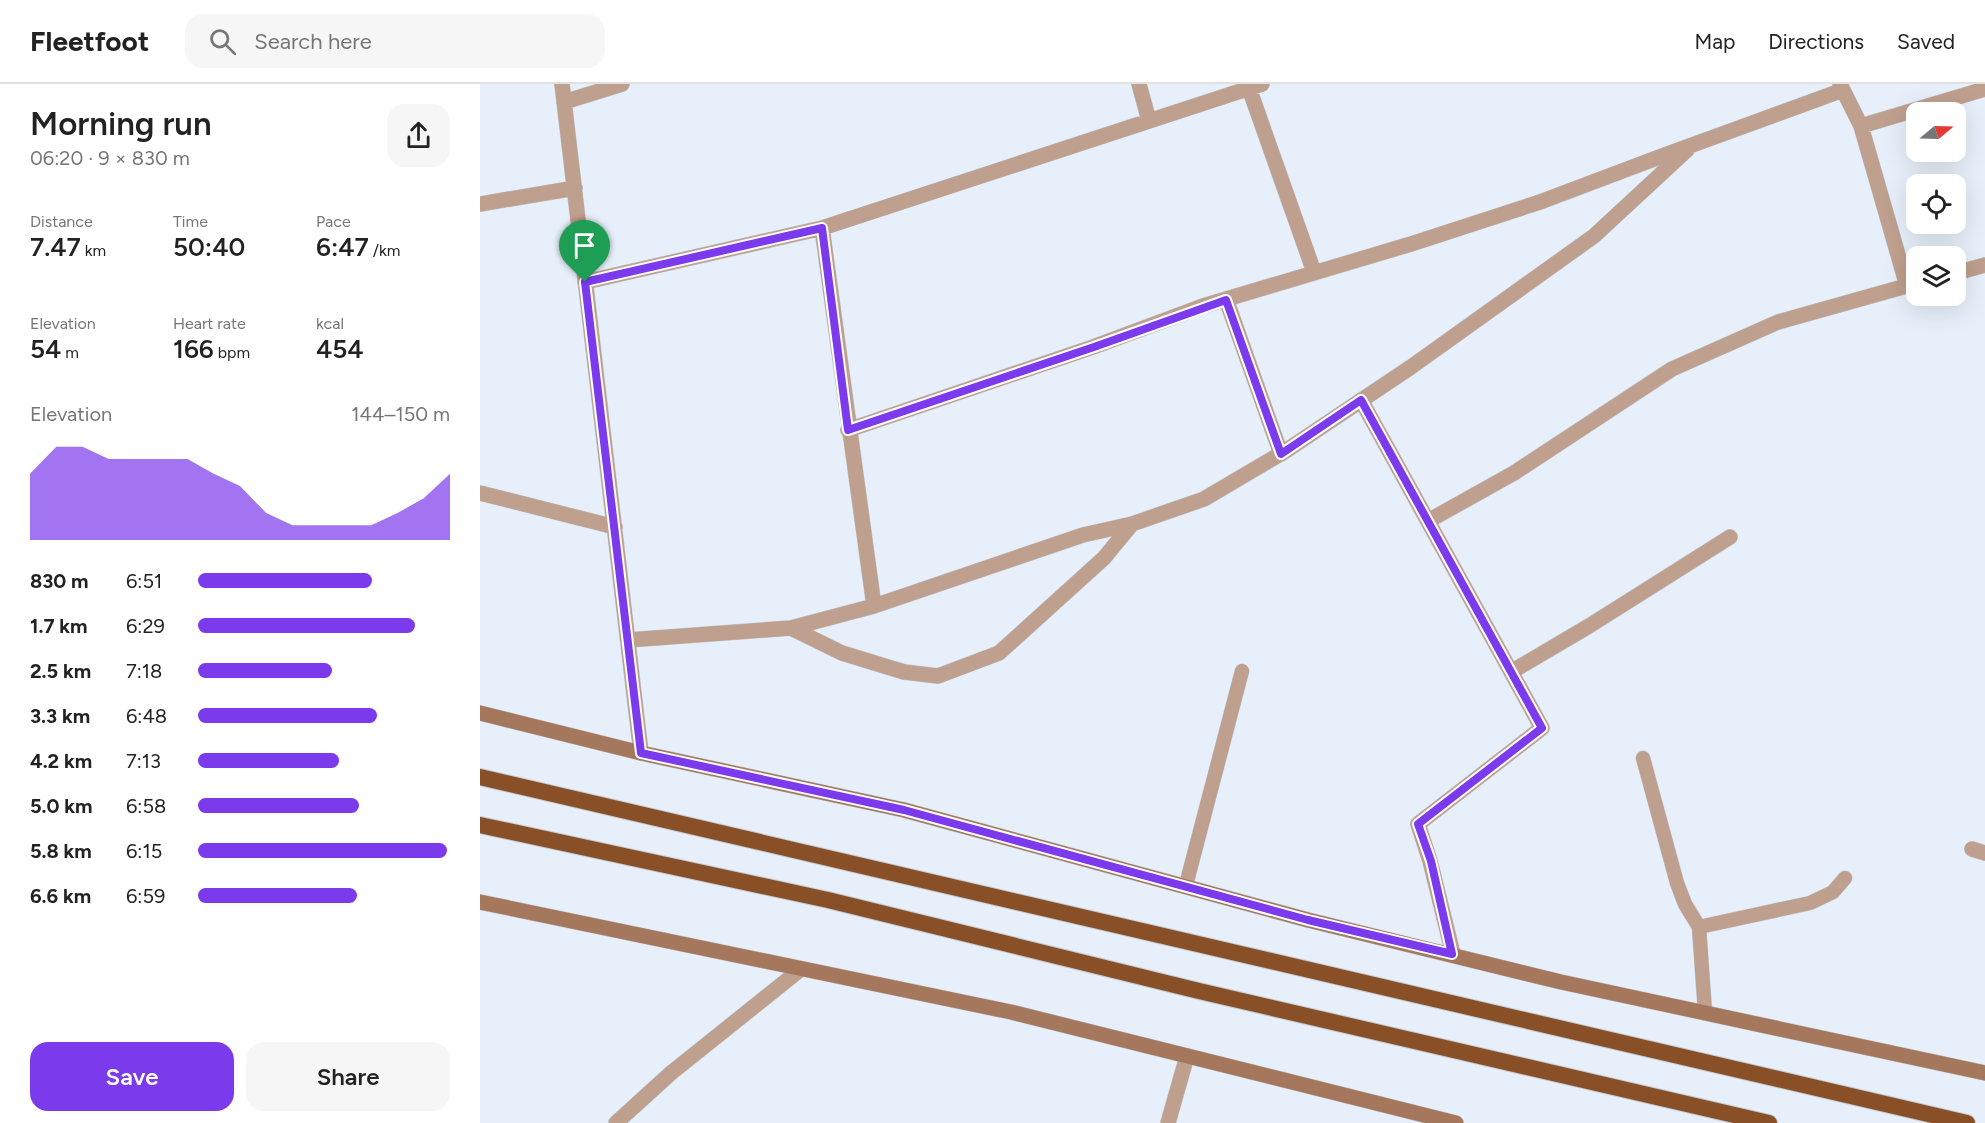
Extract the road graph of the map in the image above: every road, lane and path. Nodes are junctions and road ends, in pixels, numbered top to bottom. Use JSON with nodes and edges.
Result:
{"nodes":[{"id":1,"x":562,"y":84,"type":"edge"},
{"id":2,"x":622,"y":84,"type":"edge"},
{"id":3,"x":1138,"y":84,"type":"edge"},
{"id":4,"x":1255,"y":86,"type":"edge"},
{"id":5,"x":1842,"y":87,"type":"edge"},
{"id":6,"x":1985,"y":89,"type":"edge"},
{"id":7,"x":564,"y":102,"type":"junction"},
{"id":8,"x":1149,"y":120,"type":"junction"},
{"id":9,"x":1861,"y":126,"type":"junction"},
{"id":10,"x":1693,"y":145,"type":"junction"},
{"id":11,"x":575,"y":188,"type":"junction"},
{"id":12,"x":480,"y":204,"type":"edge"},
{"id":13,"x":822,"y":228,"type":"junction"},
{"id":14,"x":1906,"y":265,"type":"edge"},
{"id":15,"x":1985,"y":266,"type":"edge"},
{"id":16,"x":1966,"y":271,"type":"edge"},
{"id":17,"x":1314,"y":272,"type":"junction"},
{"id":18,"x":585,"y":282,"type":"junction"},
{"id":19,"x":1906,"y":286,"type":"edge"},
{"id":20,"x":1226,"y":300,"type":"junction"},
{"id":21,"x":1361,"y":400,"type":"junction"},
{"id":22,"x":848,"y":430,"type":"junction"},
{"id":23,"x":1281,"y":454,"type":"junction"},
{"id":24,"x":480,"y":493,"type":"edge"},
{"id":25,"x":1428,"y":521,"type":"junction"},
{"id":26,"x":1132,"y":524,"type":"junction"},
{"id":27,"x":615,"y":527,"type":"junction"},
{"id":28,"x":1730,"y":537,"type":"dead end"},
{"id":29,"x":874,"y":606,"type":"junction"},
{"id":30,"x":791,"y":628,"type":"junction"},
{"id":31,"x":628,"y":640,"type":"junction"},
{"id":32,"x":1242,"y":671,"type":"dead end"},
{"id":33,"x":1511,"y":672,"type":"junction"},
{"id":34,"x":480,"y":713,"type":"edge"},
{"id":35,"x":641,"y":753,"type":"junction"},
{"id":36,"x":1642,"y":758,"type":"dead end"},
{"id":37,"x":480,"y":777,"type":"edge"},
{"id":38,"x":480,"y":825,"type":"edge"},
{"id":39,"x":1845,"y":878,"type":"dead end"},
{"id":40,"x":1185,"y":885,"type":"junction"},
{"id":41,"x":480,"y":902,"type":"edge"},
{"id":42,"x":1699,"y":927,"type":"junction"},
{"id":43,"x":1452,"y":954,"type":"junction"},
{"id":44,"x":801,"y":969,"type":"junction"},
{"id":45,"x":1705,"y":1012,"type":"junction"},
{"id":46,"x":1187,"y":1056,"type":"junction"},
{"id":47,"x":1985,"y":1072,"type":"edge"},
{"id":48,"x":1431,"y":1120,"type":"edge"},
{"id":49,"x":616,"y":1123,"type":"edge"},
{"id":50,"x":1168,"y":1123,"type":"edge"},
{"id":51,"x":1456,"y":1123,"type":"edge"},
{"id":52,"x":1769,"y":1123,"type":"edge"},
{"id":53,"x":1967,"y":1123,"type":"edge"}],
"edges":[{"from":1,"to":7,"type":"street"},
{"from":2,"to":7,"type":"street"},
{"from":3,"to":8,"type":"street"},
{"from":4,"to":8,"type":"street"},
{"from":4,"to":17,"type":"street"},
{"from":5,"to":9,"type":"street"},
{"from":5,"to":10,"type":"street"},
{"from":6,"to":9,"type":"street"},
{"from":7,"to":11,"type":"street"},
{"from":8,"to":13,"type":"street"},
{"from":9,"to":14,"type":"street"},
{"from":10,"to":17,"type":"street"},
{"from":10,"to":21,"type":"street"},
{"from":11,"to":12,"type":"street"},
{"from":11,"to":18,"type":"street"},
{"from":13,"to":18,"type":"street"},
{"from":13,"to":22,"type":"street"},
{"from":15,"to":16,"type":"street"},
{"from":17,"to":20,"type":"street"},
{"from":18,"to":27,"type":"street"},
{"from":19,"to":25,"type":"street"},
{"from":20,"to":22,"type":"street"},
{"from":20,"to":23,"type":"street"},
{"from":21,"to":23,"type":"street"},
{"from":21,"to":25,"type":"street"},
{"from":22,"to":29,"type":"street"},
{"from":23,"to":26,"type":"street"},
{"from":24,"to":27,"type":"street"},
{"from":25,"to":33,"type":"street"},
{"from":26,"to":29,"type":"street"},
{"from":26,"to":30,"type":"street"},
{"from":27,"to":31,"type":"street"},
{"from":28,"to":33,"type":"street"},
{"from":29,"to":30,"type":"street"},
{"from":30,"to":31,"type":"street"},
{"from":31,"to":35,"type":"street"},
{"from":32,"to":40,"type":"lane"},
{"from":33,"to":43,"type":"street"},
{"from":34,"to":35,"type":"main road"},
{"from":35,"to":40,"type":"main road"},
{"from":36,"to":42,"type":"lane"},
{"from":37,"to":53,"type":"highway"},
{"from":38,"to":52,"type":"highway"},
{"from":39,"to":42,"type":"lane"},
{"from":40,"to":43,"type":"main road"},
{"from":41,"to":44,"type":"main road"},
{"from":42,"to":45,"type":"lane"},
{"from":43,"to":45,"type":"main road"},
{"from":44,"to":46,"type":"main road"},
{"from":44,"to":49,"type":"street"},
{"from":45,"to":47,"type":"main road"},
{"from":46,"to":48,"type":"main road"},
{"from":46,"to":50,"type":"street"},
{"from":48,"to":51,"type":"main road"}]}
